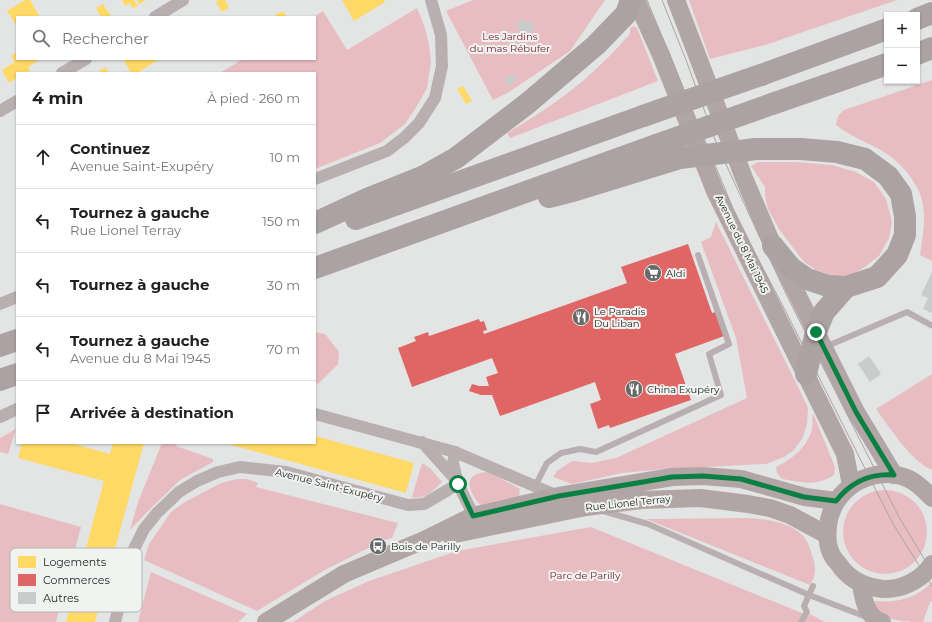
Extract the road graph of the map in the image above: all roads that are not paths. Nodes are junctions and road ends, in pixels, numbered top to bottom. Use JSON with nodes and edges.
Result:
{"nodes":[{"id":1,"x":183,"y":0,"type":"edge"},
{"id":2,"x":431,"y":0,"type":"edge"},
{"id":3,"x":631,"y":0,"type":"edge"},
{"id":4,"x":636,"y":0,"type":"edge"},
{"id":5,"x":676,"y":0,"type":"edge"},
{"id":6,"x":932,"y":13,"type":"edge"},
{"id":7,"x":157,"y":16,"type":"edge"},
{"id":8,"x":920,"y":17,"type":"edge"},
{"id":9,"x":884,"y":30,"type":"edge"},
{"id":10,"x":932,"y":48,"type":"edge"},
{"id":11,"x":920,"y":53,"type":"edge"},
{"id":12,"x":84,"y":60,"type":"edge"},
{"id":13,"x":884,"y":65,"type":"edge"},
{"id":14,"x":64,"y":72,"type":"edge"},
{"id":15,"x":16,"y":101,"type":"edge"},
{"id":16,"x":0,"y":111,"type":"edge"},
{"id":17,"x":316,"y":179,"type":"edge"},
{"id":18,"x":316,"y":223,"type":"edge"},
{"id":19,"x":439,"y":224,"type":"junction"},
{"id":20,"x":316,"y":234,"type":"edge"},
{"id":21,"x":773,"y":246,"type":"junction"},
{"id":22,"x":698,"y":255,"type":"dead end"},
{"id":23,"x":316,"y":268,"type":"edge"},
{"id":24,"x":846,"y":287,"type":"junction"},
{"id":25,"x":16,"y":297,"type":"edge"},
{"id":26,"x":0,"y":304,"type":"edge"},
{"id":27,"x":931,"y":325,"type":"dead end"},
{"id":28,"x":16,"y":340,"type":"edge"},
{"id":29,"x":817,"y":344,"type":"junction"},
{"id":30,"x":0,"y":346,"type":"edge"},
{"id":31,"x":16,"y":374,"type":"edge"},
{"id":32,"x":806,"y":374,"type":"junction"},
{"id":33,"x":0,"y":380,"type":"edge"},
{"id":34,"x":16,"y":409,"type":"edge"},
{"id":35,"x":316,"y":414,"type":"edge"},
{"id":36,"x":0,"y":417,"type":"edge"},
{"id":37,"x":422,"y":442,"type":"junction"},
{"id":38,"x":455,"y":452,"type":"junction"},
{"id":39,"x":894,"y":475,"type":"junction"},
{"id":40,"x":458,"y":484,"type":"junction"},
{"id":41,"x":535,"y":486,"type":"junction"},
{"id":42,"x":851,"y":486,"type":"junction"},
{"id":43,"x":559,"y":496,"type":"junction"},
{"id":44,"x":932,"y":498,"type":"edge"},
{"id":45,"x":836,"y":501,"type":"junction"},
{"id":46,"x":586,"y":507,"type":"junction"},
{"id":47,"x":477,"y":522,"type":"junction"},
{"id":48,"x":827,"y":535,"type":"junction"},
{"id":49,"x":134,"y":548,"type":"edge"},
{"id":50,"x":932,"y":564,"type":"edge"},
{"id":51,"x":861,"y":584,"type":"junction"},
{"id":52,"x":813,"y":586,"type":"dead end"},
{"id":53,"x":809,"y":595,"type":"junction"},
{"id":54,"x":118,"y":612,"type":"edge"},
{"id":55,"x":880,"y":621,"type":"edge"},
{"id":56,"x":115,"y":622,"type":"edge"},
{"id":57,"x":266,"y":622,"type":"edge"},
{"id":58,"x":801,"y":622,"type":"edge"}],
"edges":[{"from":1,"to":7,"type":"street"},
{"from":2,"to":17,"type":"street"},
{"from":3,"to":18,"type":"highway"},
{"from":4,"to":32,"type":"main road","name":"Avenue du 8 Mai 1945"},
{"from":5,"to":21,"type":"main road"},
{"from":6,"to":8,"type":"highway"},
{"from":9,"to":20,"type":"highway","bridge":true},
{"from":10,"to":11,"type":"highway"},
{"from":12,"to":14,"type":"street"},
{"from":13,"to":19,"type":"highway","bridge":true},
{"from":15,"to":16,"type":"street"},
{"from":19,"to":23,"type":"highway"},
{"from":19,"to":24,"type":"highway","bridge":true},
{"from":21,"to":24,"type":"highway"},
{"from":21,"to":29,"type":"main road"},
{"from":22,"to":41,"type":"lane"},
{"from":24,"to":29,"type":"highway"},
{"from":25,"to":26,"type":"street"},
{"from":27,"to":29,"type":"lane"},
{"from":28,"to":30,"type":"highway"},
{"from":29,"to":32,"type":"highway"},
{"from":29,"to":39,"type":"main road"},
{"from":31,"to":33,"type":"highway"},
{"from":32,"to":42,"type":"main road","name":"Avenue du 8 Mai 1945"},
{"from":34,"to":36,"type":"street"},
{"from":35,"to":37,"type":"street"},
{"from":37,"to":38,"type":"street"},
{"from":37,"to":40,"type":"street"},
{"from":38,"to":40,"type":"street"},
{"from":38,"to":41,"type":"street"},
{"from":39,"to":42,"type":"main road"},
{"from":39,"to":44,"type":"main road"},
{"from":40,"to":47,"type":"street"},
{"from":40,"to":49,"type":"street","name":"Avenue Saint-Exupéry"},
{"from":41,"to":43,"type":"street"},
{"from":42,"to":45,"type":"main road"},
{"from":43,"to":45,"type":"main road","name":"Rue Lionel Terray"},
{"from":43,"to":46,"type":"street"},
{"from":43,"to":47,"type":"main road","name":"Rue Lionel Terray"},
{"from":45,"to":48,"type":"main road"},
{"from":46,"to":47,"type":"main road","name":"Rue Lionel Terray"},
{"from":46,"to":48,"type":"main road","name":"Rue Lionel Terray"},
{"from":46,"to":53,"type":"lane"},
{"from":47,"to":57,"type":"main road","name":"Rue Lionel Terray"},
{"from":48,"to":51,"type":"main road"},
{"from":50,"to":51,"type":"main road"},
{"from":51,"to":55,"type":"main road"},
{"from":52,"to":53,"type":"lane"},
{"from":53,"to":55,"type":"lane"},
{"from":53,"to":58,"type":"lane"},
{"from":54,"to":56,"type":"street","name":"Avenue Saint-Exupéry"}]}
